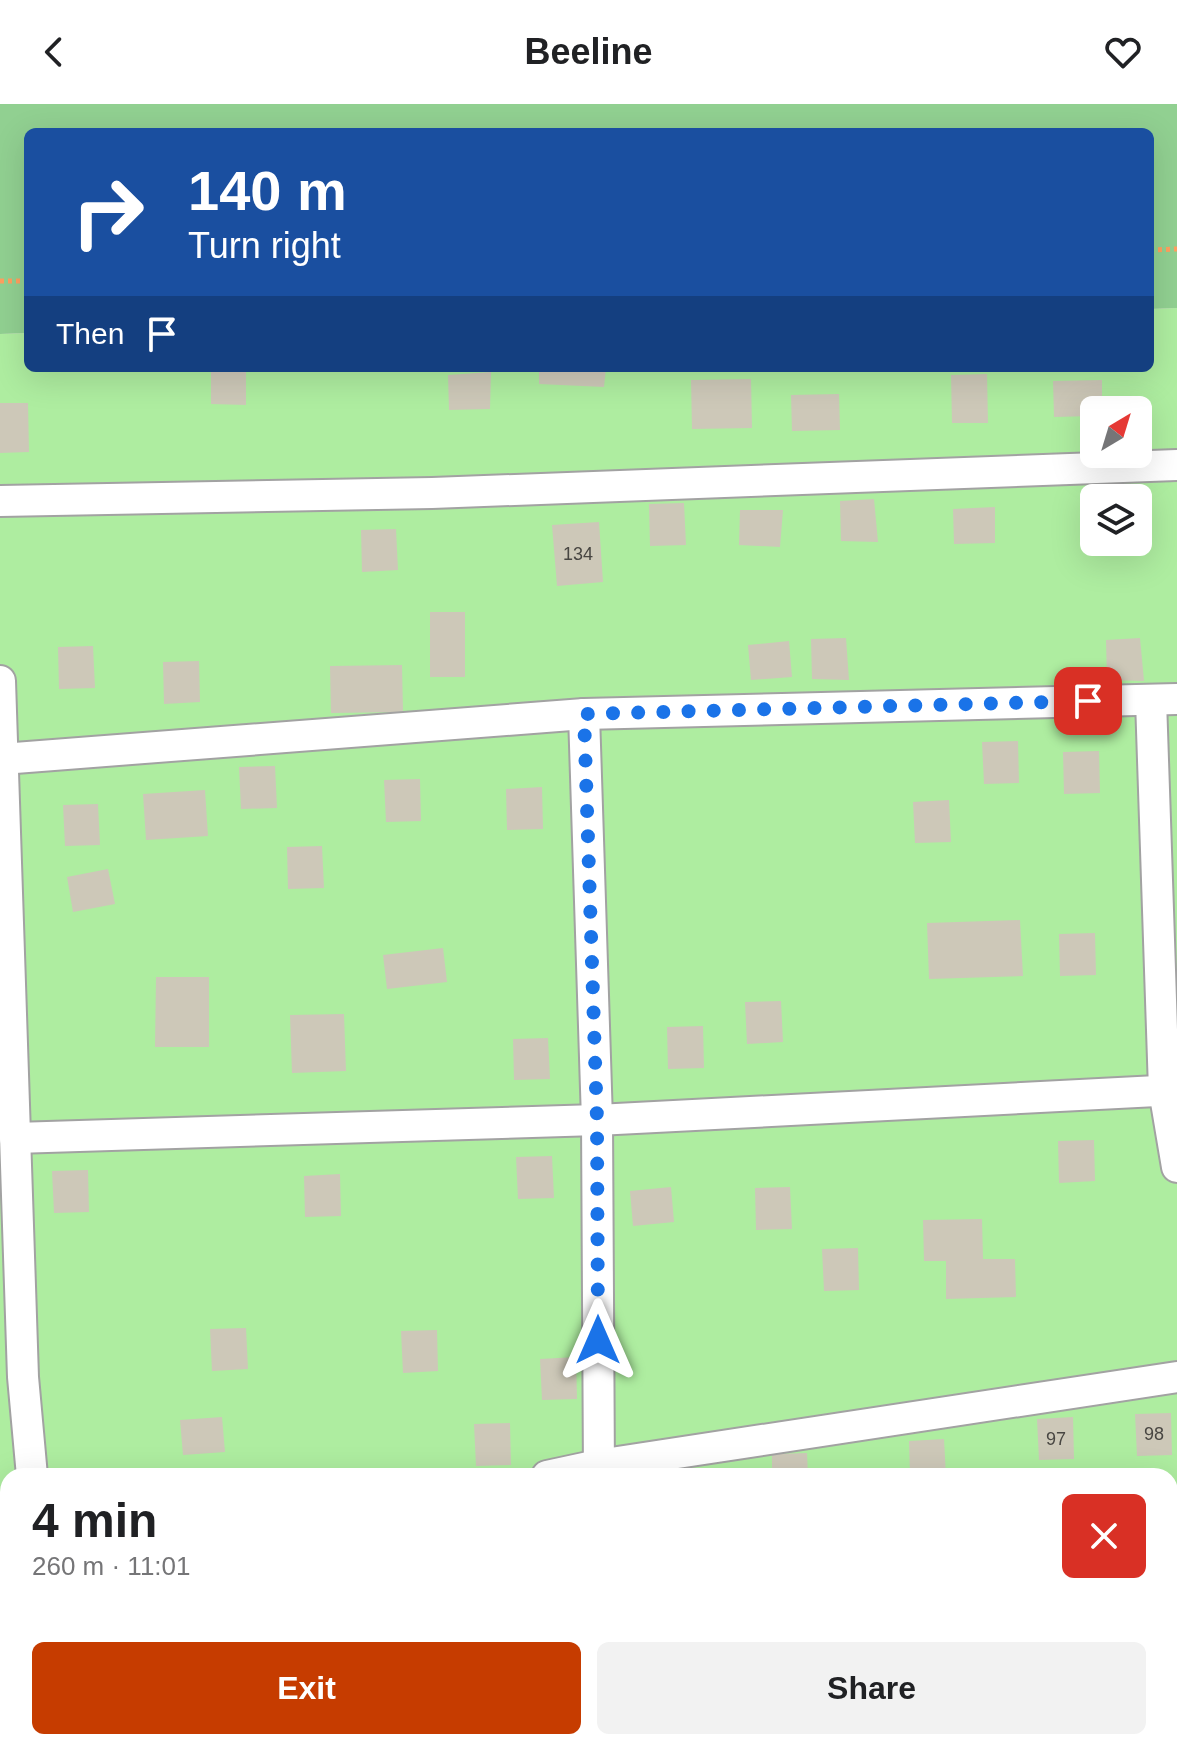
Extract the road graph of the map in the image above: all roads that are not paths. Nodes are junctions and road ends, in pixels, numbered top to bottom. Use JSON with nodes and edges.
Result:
{"nodes":[{"id":1,"x":1177,"y":465,"type":"edge"},
{"id":2,"x":0,"y":501,"type":"edge"},
{"id":3,"x":0,"y":681,"type":"edge"},
{"id":4,"x":1164,"y":700,"type":"edge"},
{"id":5,"x":584,"y":714,"type":"junction"},
{"id":6,"x":2,"y":759,"type":"junction"},
{"id":7,"x":1170,"y":1090,"type":"edge"},
{"id":8,"x":597,"y":1120,"type":"junction"},
{"id":9,"x":15,"y":1138,"type":"junction"},
{"id":10,"x":1177,"y":1167,"type":"edge"},
{"id":11,"x":1177,"y":1377,"type":"edge"},
{"id":12,"x":31,"y":1468,"type":"edge"},
{"id":13,"x":598,"y":1468,"type":"edge"},
{"id":14,"x":610,"y":1468,"type":"edge"}],
"edges":[{"from":1,"to":2,"type":"street"},
{"from":3,"to":6,"type":"street"},
{"from":4,"to":5,"type":"street"},
{"from":4,"to":7,"type":"street"},
{"from":5,"to":6,"type":"street"},
{"from":5,"to":8,"type":"street"},
{"from":6,"to":9,"type":"street"},
{"from":7,"to":8,"type":"street"},
{"from":7,"to":10,"type":"street"},
{"from":8,"to":9,"type":"street"},
{"from":8,"to":13,"type":"street"},
{"from":9,"to":12,"type":"street"},
{"from":11,"to":14,"type":"street"}]}
